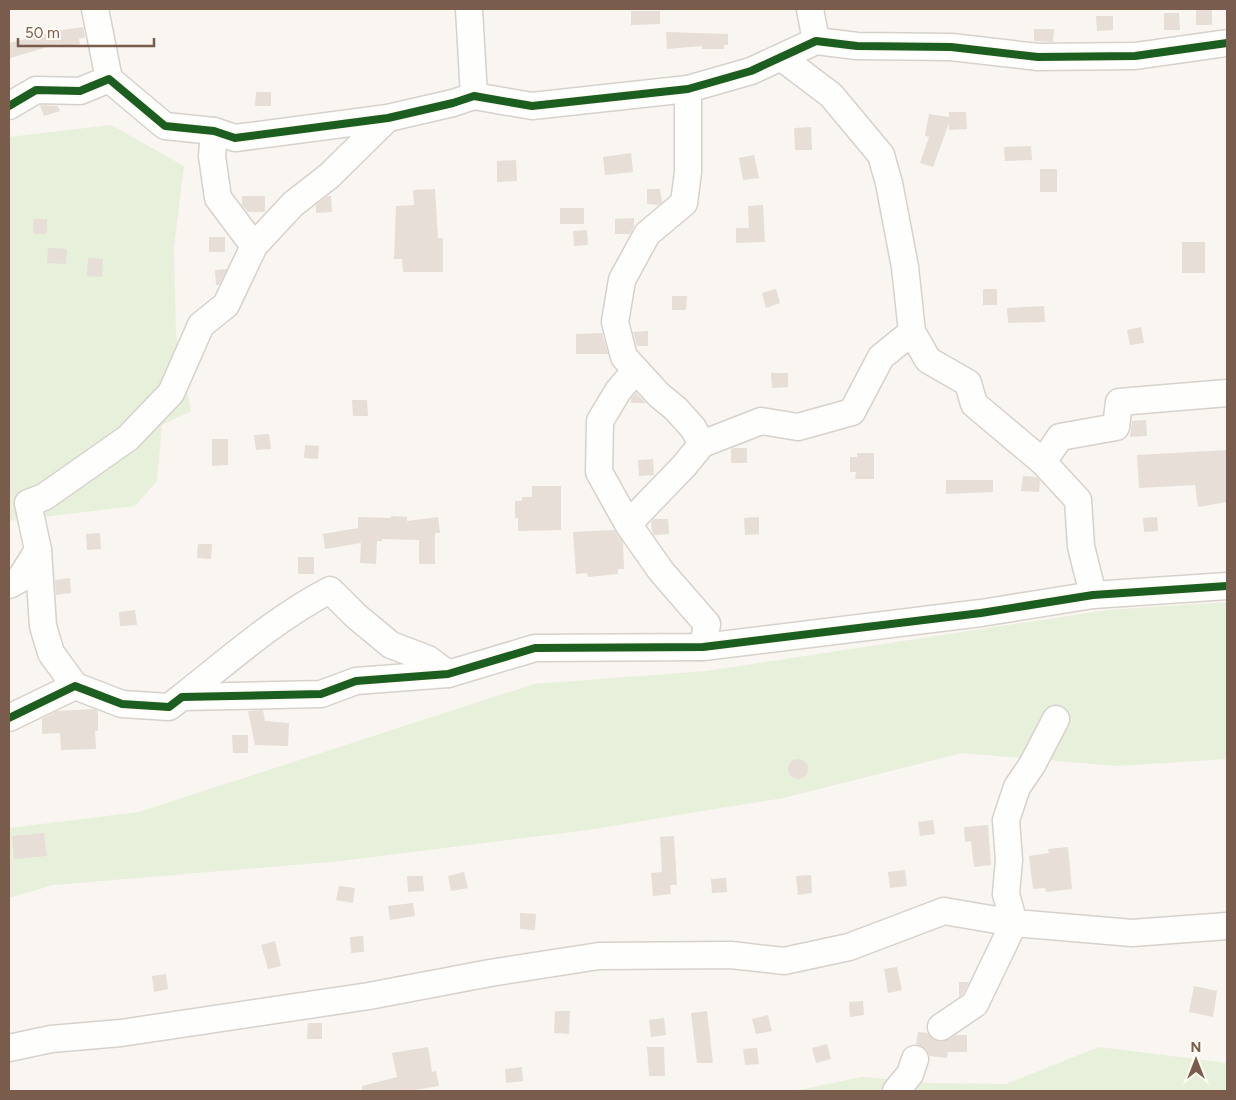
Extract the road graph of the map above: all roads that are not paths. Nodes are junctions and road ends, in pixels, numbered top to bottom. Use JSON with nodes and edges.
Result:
{"nodes":[{"id":1,"x":95,"y":9,"type":"edge"},
{"id":2,"x":469,"y":9,"type":"edge"},
{"id":3,"x":810,"y":9,"type":"edge"},
{"id":4,"x":816,"y":41,"type":"junction"},
{"id":5,"x":1227,"y":43,"type":"edge"},
{"id":6,"x":782,"y":58,"type":"junction"},
{"id":7,"x":109,"y":79,"type":"junction"},
{"id":8,"x":688,"y":89,"type":"junction"},
{"id":9,"x":474,"y":96,"type":"junction"},
{"id":10,"x":9,"y":106,"type":"edge"},
{"id":11,"x":388,"y":118,"type":"junction"},
{"id":12,"x":214,"y":131,"type":"junction"},
{"id":13,"x":254,"y":246,"type":"junction"},
{"id":14,"x":912,"y":332,"type":"junction"},
{"id":15,"x":636,"y":370,"type":"junction"},
{"id":16,"x":1227,"y":393,"type":"edge"},
{"id":17,"x":702,"y":444,"type":"junction"},
{"id":18,"x":1043,"y":462,"type":"junction"},
{"id":19,"x":628,"y":524,"type":"junction"},
{"id":20,"x":38,"y":550,"type":"junction"},
{"id":21,"x":9,"y":584,"type":"edge"},
{"id":22,"x":1227,"y":586,"type":"edge"},
{"id":23,"x":1093,"y":595,"type":"junction"},
{"id":24,"x":703,"y":647,"type":"junction"},
{"id":25,"x":448,"y":674,"type":"junction"},
{"id":26,"x":75,"y":686,"type":"junction"},
{"id":27,"x":182,"y":697,"type":"junction"},
{"id":28,"x":9,"y":718,"type":"edge"},
{"id":29,"x":1056,"y":719,"type":"dead end"},
{"id":30,"x":1014,"y":923,"type":"junction"},
{"id":31,"x":1227,"y":926,"type":"edge"},
{"id":32,"x":941,"y":1027,"type":"dead end"},
{"id":33,"x":9,"y":1048,"type":"edge"},
{"id":34,"x":915,"y":1059,"type":"dead end"},
{"id":35,"x":896,"y":1091,"type":"edge"}],
"edges":[{"from":1,"to":7,"type":"street"},
{"from":2,"to":9,"type":"street"},
{"from":3,"to":4,"type":"street"},
{"from":4,"to":5,"type":"street"},
{"from":4,"to":6,"type":"street"},
{"from":6,"to":8,"type":"street"},
{"from":6,"to":14,"type":"street"},
{"from":7,"to":10,"type":"street"},
{"from":7,"to":12,"type":"street"},
{"from":8,"to":9,"type":"street"},
{"from":8,"to":15,"type":"street"},
{"from":9,"to":11,"type":"street"},
{"from":11,"to":12,"type":"street"},
{"from":11,"to":13,"type":"street"},
{"from":12,"to":13,"type":"street"},
{"from":13,"to":20,"type":"street"},
{"from":14,"to":17,"type":"street"},
{"from":14,"to":18,"type":"street"},
{"from":15,"to":17,"type":"street"},
{"from":15,"to":19,"type":"street"},
{"from":16,"to":18,"type":"street"},
{"from":17,"to":19,"type":"street"},
{"from":18,"to":23,"type":"street"},
{"from":19,"to":24,"type":"street"},
{"from":20,"to":21,"type":"street"},
{"from":20,"to":26,"type":"street"},
{"from":22,"to":23,"type":"street"},
{"from":23,"to":24,"type":"street"},
{"from":24,"to":25,"type":"street"},
{"from":25,"to":27,"type":"street"},
{"from":25,"to":27,"type":"street"},
{"from":26,"to":27,"type":"street"},
{"from":26,"to":28,"type":"street"},
{"from":29,"to":30,"type":"street"},
{"from":30,"to":31,"type":"street"},
{"from":30,"to":32,"type":"street"},
{"from":30,"to":33,"type":"street"},
{"from":34,"to":35,"type":"street"}]}
